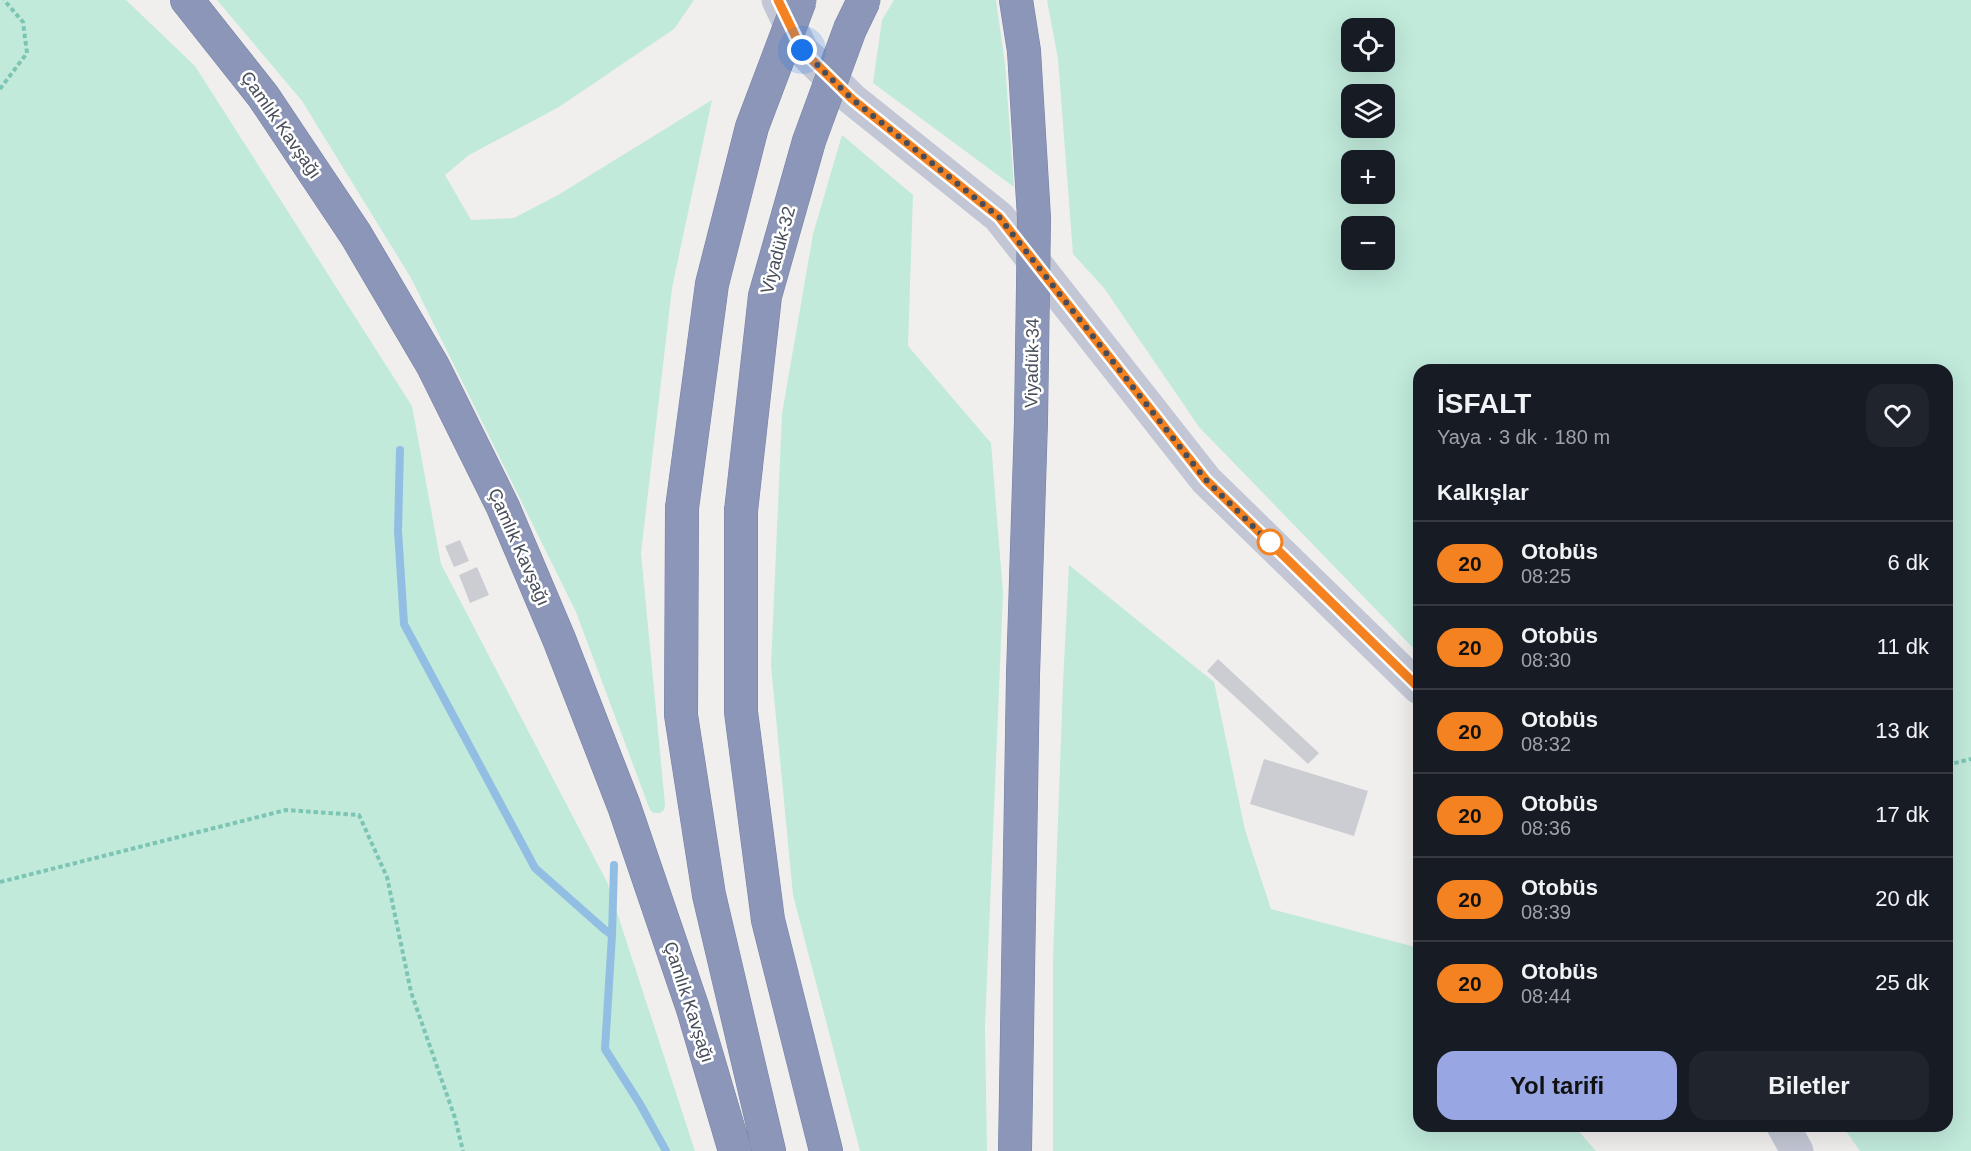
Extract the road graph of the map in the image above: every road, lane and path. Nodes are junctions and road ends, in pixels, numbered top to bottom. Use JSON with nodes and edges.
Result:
{"nodes":[{"id":1,"x":4,"y":0,"type":"edge"},
{"id":2,"x":187,"y":0,"type":"edge"},
{"id":3,"x":778,"y":0,"type":"edge"},
{"id":4,"x":800,"y":0,"type":"edge"},
{"id":5,"x":864,"y":0,"type":"edge"},
{"id":6,"x":1016,"y":0,"type":"edge"},
{"id":7,"x":0,"y":88,"type":"edge"},
{"id":8,"x":1413,"y":682,"type":"edge"},
{"id":9,"x":1971,"y":759,"type":"edge"},
{"id":10,"x":1953,"y":764,"type":"edge"},
{"id":11,"x":0,"y":882,"type":"edge"},
{"id":12,"x":1786,"y":1132,"type":"edge"},
{"id":13,"x":463,"y":1151,"type":"edge"},
{"id":14,"x":735,"y":1151,"type":"edge"},
{"id":15,"x":769,"y":1151,"type":"edge"},
{"id":16,"x":826,"y":1151,"type":"edge"},
{"id":17,"x":1015,"y":1151,"type":"edge"},
{"id":18,"x":1797,"y":1151,"type":"edge"}],
"edges":[{"from":1,"to":7,"type":"path"},
{"from":2,"to":14,"type":"highway","name":"Çamlık Kavşağı"},
{"from":3,"to":8,"type":"main road"},
{"from":4,"to":15,"type":"highway","bridge":true},
{"from":5,"to":16,"type":"highway","name":"Viyadük-32","bridge":true},
{"from":6,"to":17,"type":"highway","name":"Viyadük-34","bridge":true},
{"from":9,"to":10,"type":"path"},
{"from":11,"to":13,"type":"path"},
{"from":12,"to":18,"type":"main road"}]}
